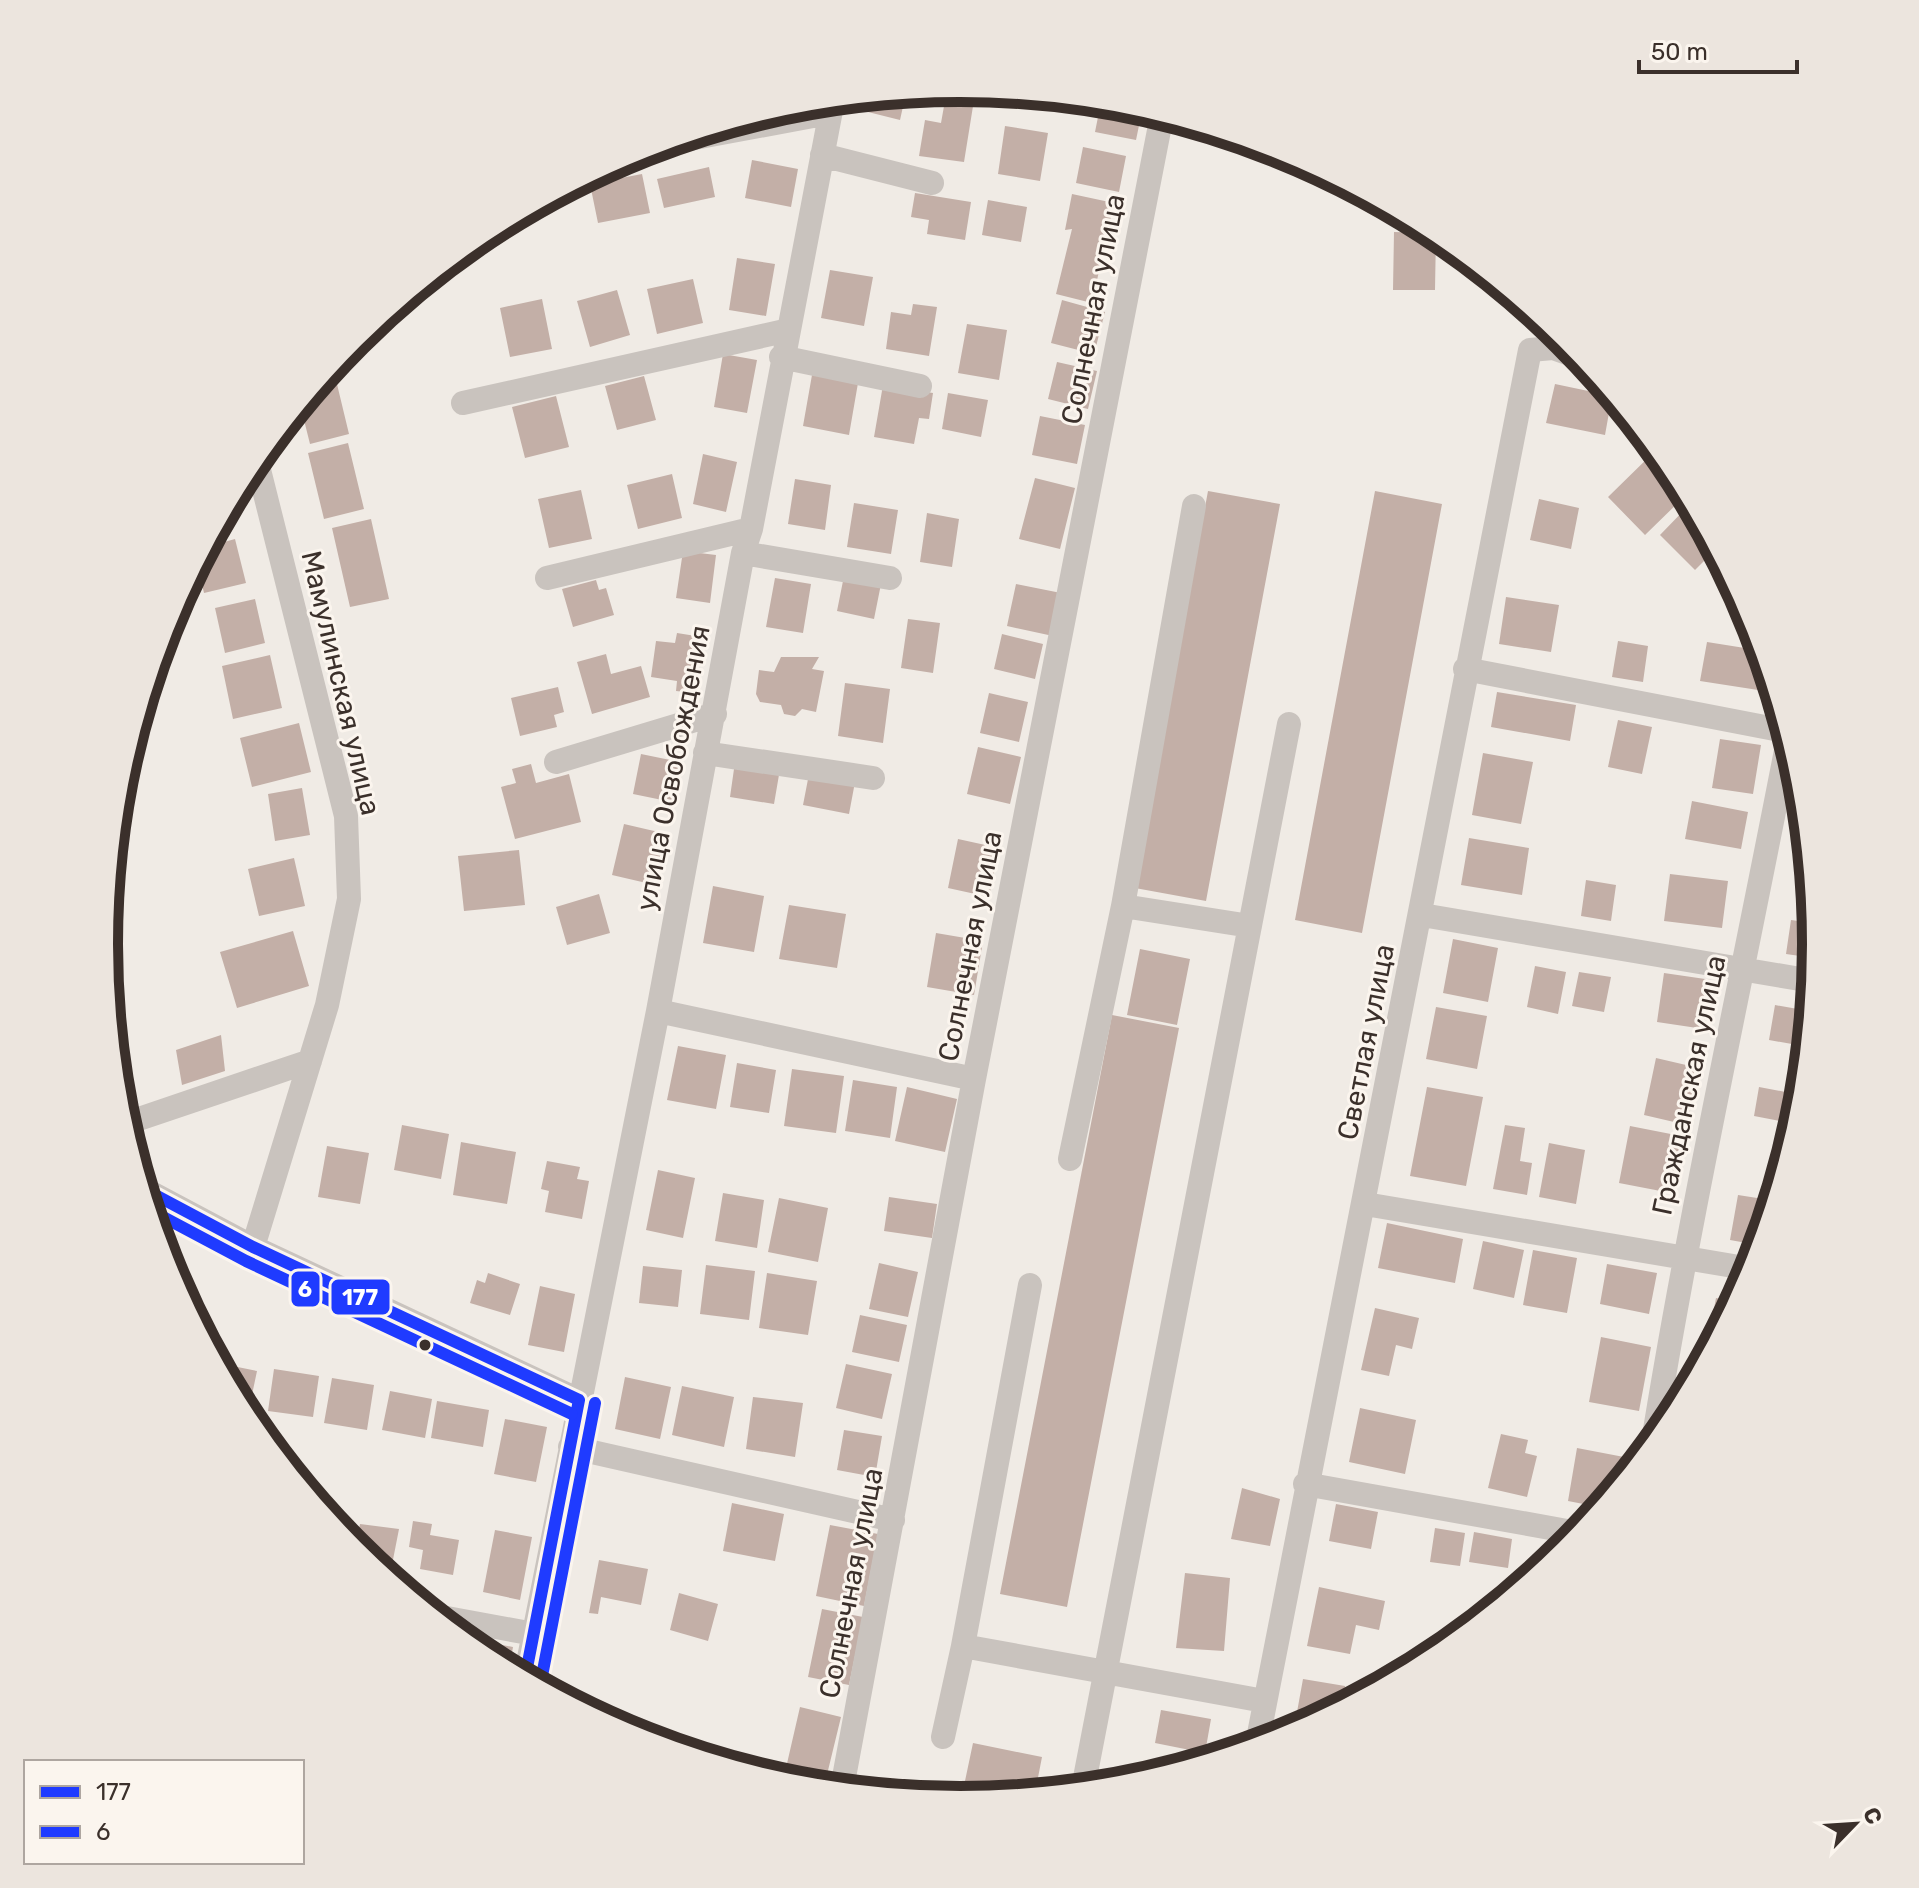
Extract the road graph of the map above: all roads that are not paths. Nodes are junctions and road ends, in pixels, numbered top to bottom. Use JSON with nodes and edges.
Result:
{"nodes":[{"id":1,"x":830,"y":112,"type":"edge"},
{"id":2,"x":1160,"y":127,"type":"edge"},
{"id":3,"x":822,"y":155,"type":"junction"},
{"id":4,"x":932,"y":183,"type":"dead end"},
{"id":5,"x":789,"y":330,"type":"junction"},
{"id":6,"x":1555,"y":349,"type":"edge"},
{"id":7,"x":781,"y":357,"type":"junction"},
{"id":8,"x":920,"y":386,"type":"dead end"},
{"id":9,"x":463,"y":403,"type":"dead end"},
{"id":10,"x":260,"y":474,"type":"edge"},
{"id":11,"x":1194,"y":506,"type":"dead end"},
{"id":12,"x":751,"y":529,"type":"junction"},
{"id":13,"x":743,"y":553,"type":"junction"},
{"id":14,"x":547,"y":578,"type":"dead end"},
{"id":15,"x":890,"y":578,"type":"dead end"},
{"id":16,"x":1465,"y":669,"type":"junction"},
{"id":17,"x":715,"y":714,"type":"junction"},
{"id":18,"x":1289,"y":724,"type":"dead end"},
{"id":19,"x":1774,"y":729,"type":"edge"},
{"id":20,"x":705,"y":753,"type":"junction"},
{"id":21,"x":556,"y":762,"type":"dead end"},
{"id":22,"x":1783,"y":769,"type":"edge"},
{"id":23,"x":873,"y":778,"type":"dead end"},
{"id":24,"x":1123,"y":906,"type":"junction"},
{"id":25,"x":1422,"y":915,"type":"junction"},
{"id":26,"x":1250,"y":926,"type":"junction"},
{"id":27,"x":1745,"y":968,"type":"junction"},
{"id":28,"x":1801,"y":979,"type":"edge"},
{"id":29,"x":658,"y":1011,"type":"junction"},
{"id":30,"x":310,"y":1061,"type":"junction"},
{"id":31,"x":974,"y":1079,"type":"junction"},
{"id":32,"x":137,"y":1120,"type":"edge"},
{"id":33,"x":1070,"y":1159,"type":"dead end"},
{"id":34,"x":156,"y":1195,"type":"edge"},
{"id":35,"x":1365,"y":1204,"type":"junction"},
{"id":36,"x":253,"y":1247,"type":"junction"},
{"id":37,"x":1683,"y":1256,"type":"junction"},
{"id":38,"x":1737,"y":1266,"type":"edge"},
{"id":39,"x":1030,"y":1285,"type":"dead end"},
{"id":40,"x":579,"y":1400,"type":"junction"},
{"id":41,"x":1657,"y":1416,"type":"edge"},
{"id":42,"x":570,"y":1447,"type":"junction"},
{"id":43,"x":1305,"y":1484,"type":"junction"},
{"id":44,"x":893,"y":1520,"type":"junction"},
{"id":45,"x":1563,"y":1530,"type":"edge"},
{"id":46,"x":458,"y":1620,"type":"edge"},
{"id":47,"x":534,"y":1634,"type":"junction"},
{"id":48,"x":963,"y":1646,"type":"junction"},
{"id":49,"x":527,"y":1666,"type":"edge"},
{"id":50,"x":1106,"y":1672,"type":"junction"},
{"id":51,"x":1264,"y":1701,"type":"junction"},
{"id":52,"x":1259,"y":1730,"type":"edge"},
{"id":53,"x":943,"y":1737,"type":"dead end"},
{"id":54,"x":1085,"y":1776,"type":"edge"},
{"id":55,"x":844,"y":1778,"type":"edge"}],
"edges":[{"from":1,"to":3,"type":"street","name":"улица Освобождения"},
{"from":2,"to":31,"type":"street","name":"Солнечная улица"},
{"from":3,"to":4,"type":"street"},
{"from":3,"to":5,"type":"street","name":"улица Освобождения"},
{"from":5,"to":7,"type":"street","name":"улица Освобождения"},
{"from":5,"to":9,"type":"street"},
{"from":6,"to":16,"type":"street","name":"Светлая улица"},
{"from":7,"to":8,"type":"street"},
{"from":7,"to":12,"type":"street","name":"улица Освобождения"},
{"from":10,"to":30,"type":"street","name":"Мамулинская улица"},
{"from":11,"to":24,"type":"street"},
{"from":12,"to":13,"type":"street","name":"улица Освобождения"},
{"from":12,"to":14,"type":"street"},
{"from":13,"to":15,"type":"street"},
{"from":13,"to":17,"type":"street","name":"улица Освобождения"},
{"from":16,"to":19,"type":"street"},
{"from":16,"to":25,"type":"street","name":"Светлая улица"},
{"from":17,"to":20,"type":"street","name":"улица Освобождения"},
{"from":17,"to":21,"type":"street"},
{"from":18,"to":26,"type":"street"},
{"from":20,"to":23,"type":"street"},
{"from":20,"to":29,"type":"street","name":"улица Освобождения"},
{"from":22,"to":27,"type":"street","name":"Гражданская улица"},
{"from":24,"to":26,"type":"street"},
{"from":24,"to":33,"type":"street"},
{"from":25,"to":27,"type":"street"},
{"from":25,"to":35,"type":"street","name":"Светлая улица"},
{"from":26,"to":50,"type":"street"},
{"from":27,"to":28,"type":"street"},
{"from":27,"to":37,"type":"street","name":"Гражданская улица"},
{"from":29,"to":31,"type":"street"},
{"from":29,"to":40,"type":"street","name":"улица Освобождения"},
{"from":30,"to":32,"type":"street"},
{"from":30,"to":36,"type":"street","name":"Мамулинская улица"},
{"from":31,"to":44,"type":"street","name":"Солнечная улица"},
{"from":34,"to":36,"type":"street"},
{"from":35,"to":37,"type":"street"},
{"from":35,"to":43,"type":"street","name":"Светлая улица"},
{"from":36,"to":40,"type":"street"},
{"from":37,"to":38,"type":"street"},
{"from":37,"to":41,"type":"street","name":"Гражданская улица"},
{"from":39,"to":48,"type":"street"},
{"from":40,"to":42,"type":"street","name":"улица Освобождения"},
{"from":42,"to":44,"type":"street"},
{"from":42,"to":47,"type":"street","name":"улица Освобождения"},
{"from":43,"to":45,"type":"street"},
{"from":43,"to":51,"type":"street","name":"Светлая улица"},
{"from":44,"to":55,"type":"street","name":"Солнечная улица"},
{"from":46,"to":47,"type":"street"},
{"from":47,"to":49,"type":"street","name":"улица Освобождения"},
{"from":48,"to":50,"type":"street"},
{"from":48,"to":53,"type":"street"},
{"from":50,"to":51,"type":"street"},
{"from":50,"to":54,"type":"street"},
{"from":51,"to":52,"type":"street","name":"Светлая улица"}]}
